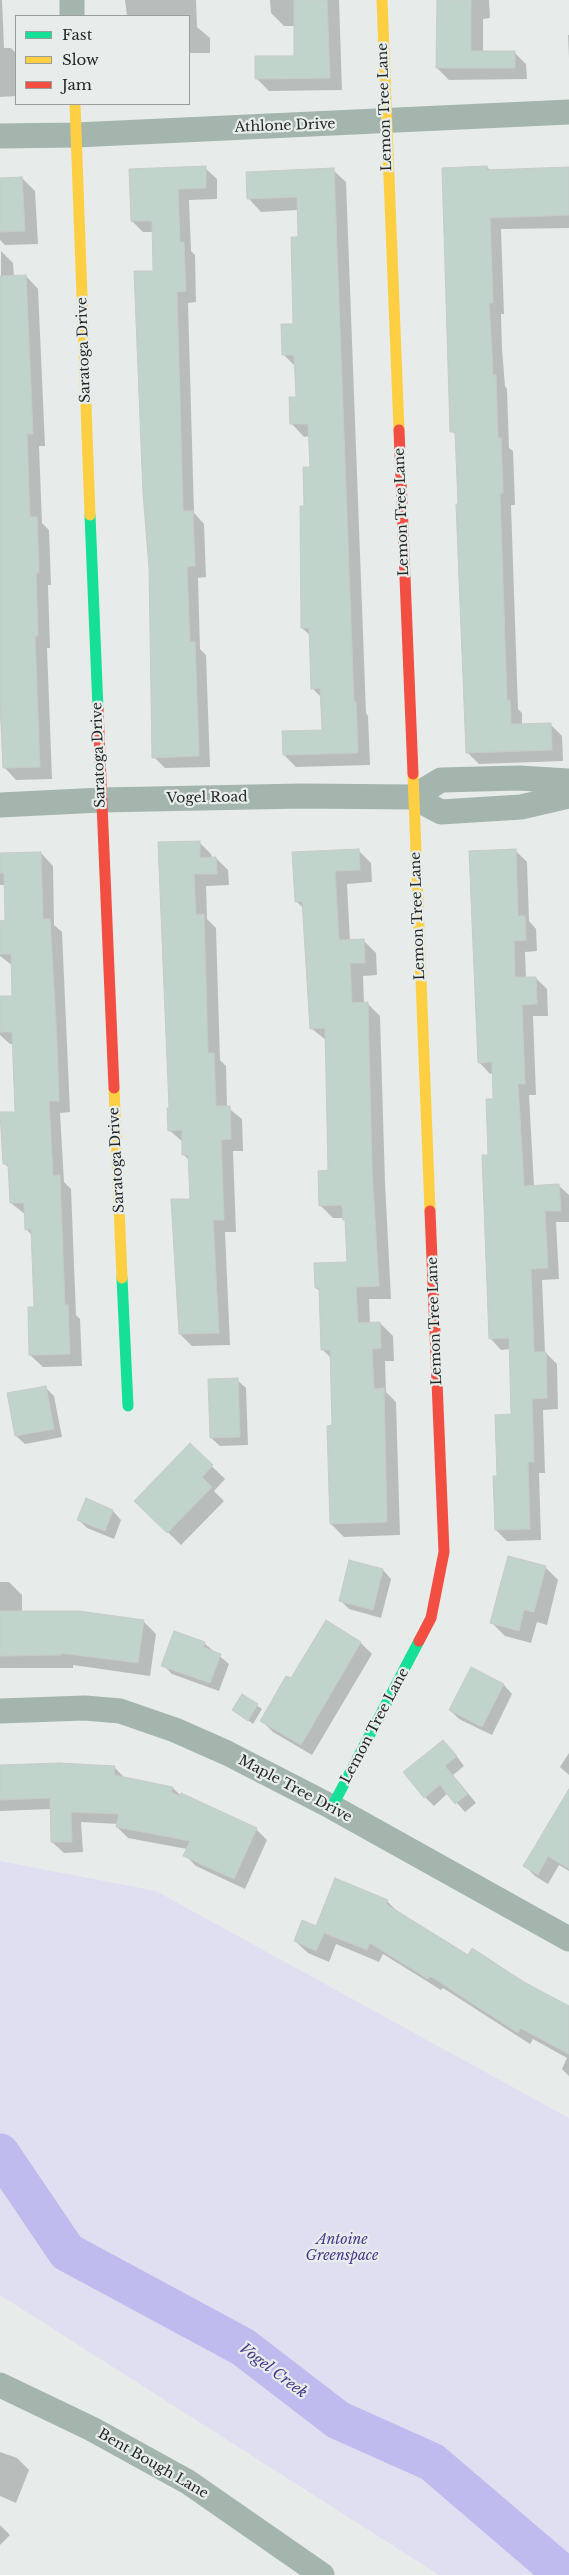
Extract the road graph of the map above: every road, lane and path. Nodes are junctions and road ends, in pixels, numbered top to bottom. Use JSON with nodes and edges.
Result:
{"nodes":[{"id":1,"x":72,"y":0,"type":"edge"},
{"id":2,"x":382,"y":0,"type":"edge"},
{"id":3,"x":72,"y":15,"type":"edge"},
{"id":4,"x":75,"y":105,"type":"edge"},
{"id":5,"x":569,"y":112,"type":"edge"},
{"id":6,"x":386,"y":121,"type":"junction"},
{"id":7,"x":76,"y":135,"type":"junction"},
{"id":8,"x":0,"y":136,"type":"edge"},
{"id":9,"x":569,"y":781,"type":"edge"},
{"id":10,"x":569,"y":796,"type":"edge"},
{"id":11,"x":413,"y":797,"type":"junction"},
{"id":12,"x":101,"y":800,"type":"junction"},
{"id":13,"x":0,"y":805,"type":"edge"},
{"id":14,"x":128,"y":1406,"type":"dead end"},
{"id":15,"x":0,"y":1711,"type":"edge"},
{"id":16,"x":332,"y":1808,"type":"junction"},
{"id":17,"x":569,"y":1939,"type":"edge"},
{"id":18,"x":0,"y":2385,"type":"edge"},
{"id":19,"x":322,"y":2575,"type":"edge"}],
"edges":[{"from":1,"to":3,"type":"street"},
{"from":2,"to":6,"type":"street","name":"Lemon Tree Lane"},
{"from":4,"to":7,"type":"street","name":"Saratoga Drive"},
{"from":5,"to":6,"type":"street","name":"Athlone Drive"},
{"from":6,"to":7,"type":"street","name":"Athlone Drive"},
{"from":6,"to":11,"type":"street","name":"Lemon Tree Lane"},
{"from":7,"to":8,"type":"street","name":"Athlone Drive"},
{"from":7,"to":12,"type":"street","name":"Saratoga Drive"},
{"from":9,"to":11,"type":"street"},
{"from":10,"to":11,"type":"street","name":"Vogel Road"},
{"from":11,"to":12,"type":"street","name":"Vogel Road"},
{"from":11,"to":16,"type":"street","name":"Lemon Tree Lane"},
{"from":12,"to":13,"type":"street","name":"Vogel Road"},
{"from":12,"to":14,"type":"street","name":"Saratoga Drive"},
{"from":15,"to":16,"type":"street","name":"Maple Tree Drive"},
{"from":16,"to":17,"type":"street","name":"Maple Tree Drive"},
{"from":18,"to":19,"type":"street","name":"Bent Bough Lane"}]}
